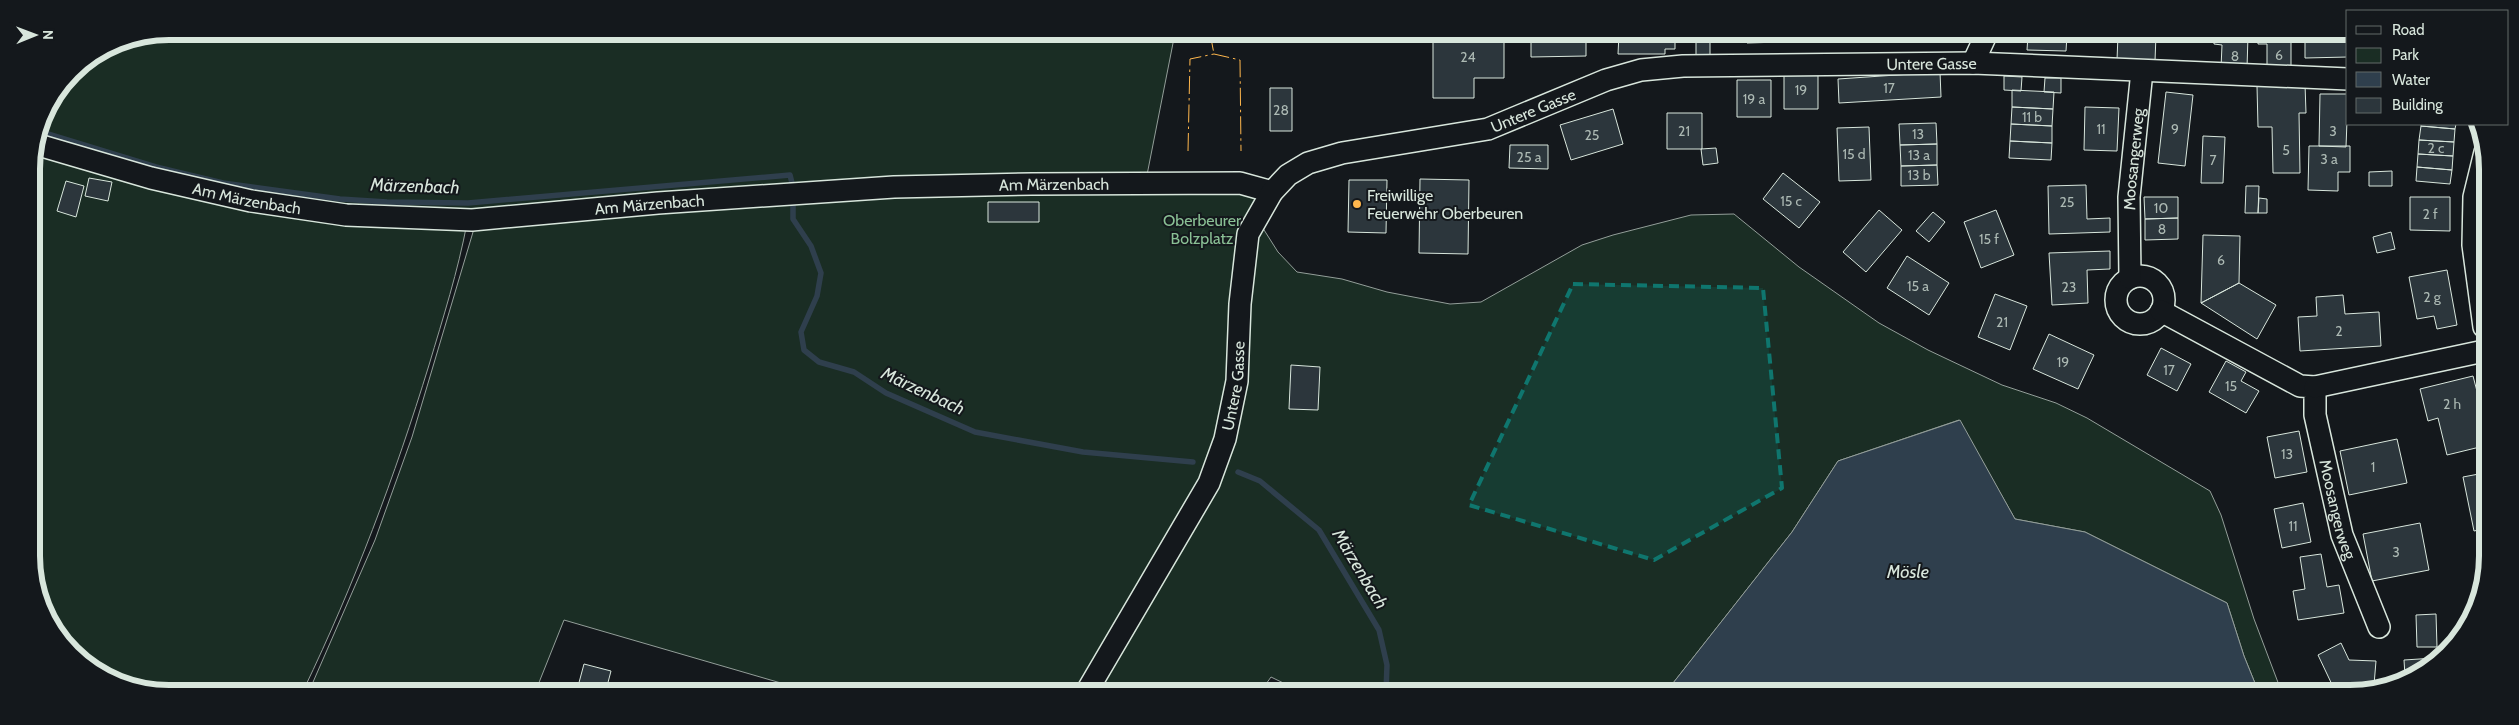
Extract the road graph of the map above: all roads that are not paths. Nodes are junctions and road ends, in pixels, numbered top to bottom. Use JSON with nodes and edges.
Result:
{"nodes":[{"id":1,"x":1984,"y":40,"type":"edge"},
{"id":2,"x":1973,"y":62,"type":"junction"},
{"id":3,"x":2142,"y":71,"type":"junction"},
{"id":4,"x":2346,"y":79,"type":"edge"},
{"id":5,"x":42,"y":146,"type":"edge"},
{"id":6,"x":2479,"y":177,"type":"edge"},
{"id":7,"x":1272,"y":192,"type":"junction"},
{"id":8,"x":2130,"y":278,"type":"junction"},
{"id":9,"x":2479,"y":290,"type":"edge"},
{"id":10,"x":2161,"y":311,"type":"junction"},
{"id":11,"x":2479,"y":352,"type":"edge"},
{"id":12,"x":2315,"y":387,"type":"junction"},
{"id":13,"x":2379,"y":628,"type":"dead end"},
{"id":14,"x":1091,"y":685,"type":"edge"}],
"edges":[{"from":1,"to":2,"type":"street"},
{"from":2,"to":3,"type":"street","name":"Untere Gasse"},
{"from":2,"to":7,"type":"street","name":"Untere Gasse"},
{"from":3,"to":4,"type":"street","name":"Untere Gasse"},
{"from":3,"to":8,"type":"street","name":"Moosangerweg"},
{"from":5,"to":7,"type":"street","name":"Am Märzenbach"},
{"from":6,"to":9,"type":"street"},
{"from":7,"to":14,"type":"street","name":"Untere Gasse"},
{"from":8,"to":10,"type":"street"},
{"from":8,"to":10,"type":"street"},
{"from":10,"to":12,"type":"street"},
{"from":11,"to":12,"type":"street"},
{"from":12,"to":13,"type":"street","name":"Moosangerweg"}]}
